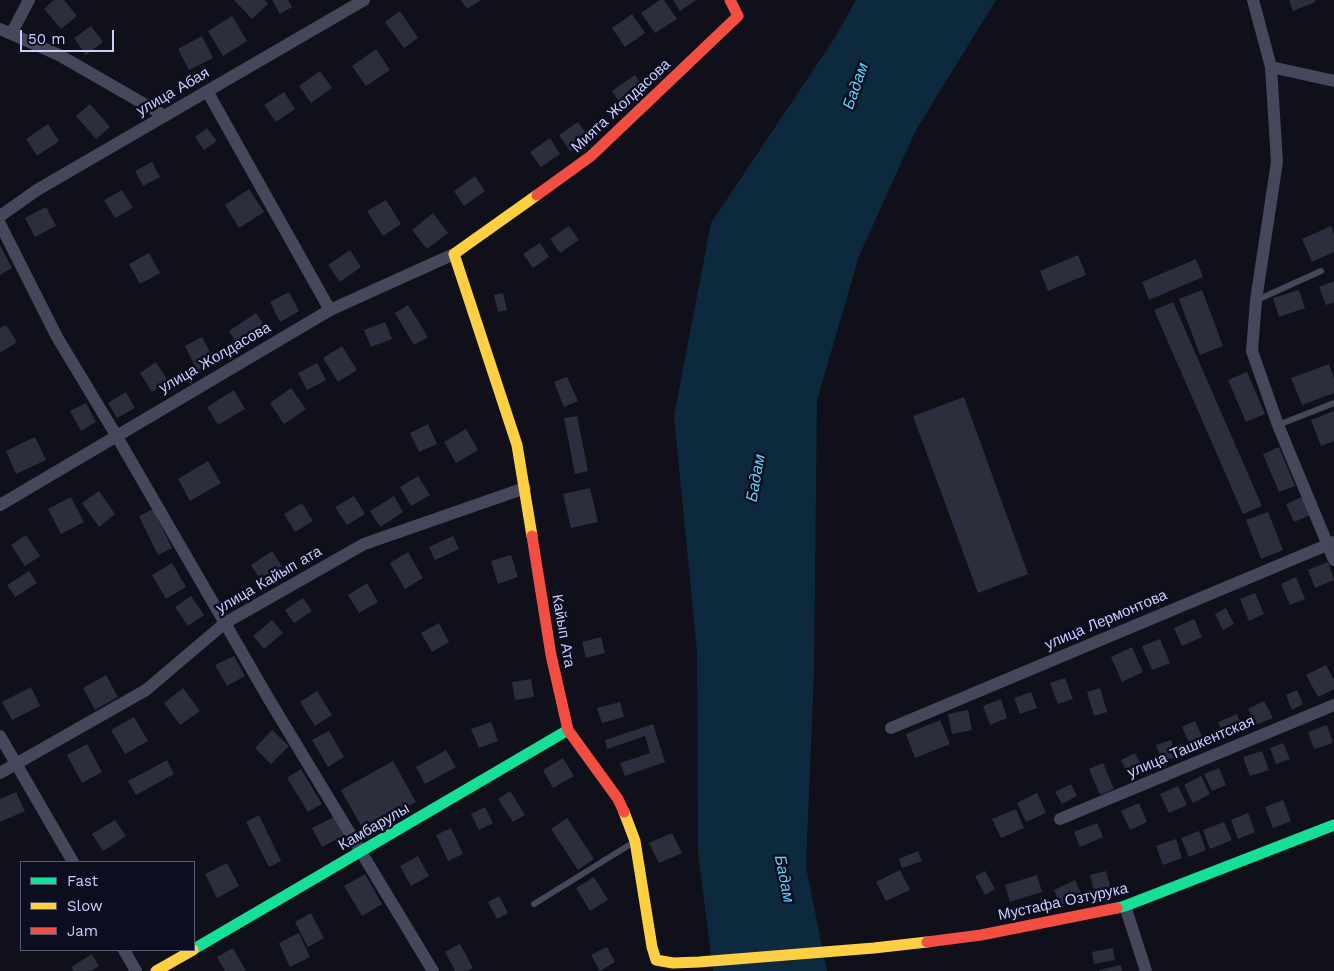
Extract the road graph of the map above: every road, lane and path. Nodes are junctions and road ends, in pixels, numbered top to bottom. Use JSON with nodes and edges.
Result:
{"nodes":[{"id":1,"x":29,"y":0,"type":"edge"},
{"id":2,"x":364,"y":0,"type":"edge"},
{"id":3,"x":730,"y":0,"type":"edge"},
{"id":4,"x":1253,"y":0,"type":"edge"},
{"id":5,"x":6,"y":32,"type":"edge"},
{"id":6,"x":1271,"y":67,"type":"junction"},
{"id":7,"x":1334,"y":81,"type":"edge"},
{"id":8,"x":207,"y":91,"type":"junction"},
{"id":9,"x":165,"y":116,"type":"junction"},
{"id":10,"x":0,"y":216,"type":"edge"},
{"id":11,"x":0,"y":224,"type":"edge"},
{"id":12,"x":454,"y":254,"type":"junction"},
{"id":13,"x":1321,"y":271,"type":"dead end"},
{"id":14,"x":1256,"y":300,"type":"junction"},
{"id":15,"x":330,"y":310,"type":"junction"},
{"id":16,"x":1334,"y":403,"type":"edge"},
{"id":17,"x":1278,"y":426,"type":"junction"},
{"id":18,"x":116,"y":435,"type":"junction"},
{"id":19,"x":524,"y":488,"type":"junction"},
{"id":20,"x":0,"y":505,"type":"edge"},
{"id":21,"x":1331,"y":543,"type":"edge"},
{"id":22,"x":1334,"y":560,"type":"edge"},
{"id":23,"x":225,"y":623,"type":"junction"},
{"id":24,"x":1334,"y":704,"type":"edge"},
{"id":25,"x":892,"y":728,"type":"dead end"},
{"id":26,"x":568,"y":730,"type":"junction"},
{"id":27,"x":0,"y":736,"type":"edge"},
{"id":28,"x":16,"y":763,"type":"junction"},
{"id":29,"x":0,"y":773,"type":"edge"},
{"id":30,"x":1060,"y":819,"type":"dead end"},
{"id":31,"x":1334,"y":825,"type":"edge"},
{"id":32,"x":635,"y":841,"type":"junction"},
{"id":33,"x":361,"y":852,"type":"junction"},
{"id":34,"x":72,"y":861,"type":"edge"},
{"id":35,"x":534,"y":904,"type":"dead end"},
{"id":36,"x":1125,"y":906,"type":"junction"},
{"id":37,"x":195,"y":948,"type":"edge"},
{"id":38,"x":125,"y":951,"type":"edge"},
{"id":39,"x":190,"y":951,"type":"edge"},
{"id":40,"x":699,"y":962,"type":"joint"},
{"id":41,"x":654,"y":965,"type":"edge"},
{"id":42,"x":136,"y":971,"type":"edge"},
{"id":43,"x":156,"y":971,"type":"edge"},
{"id":44,"x":433,"y":971,"type":"edge"},
{"id":45,"x":1146,"y":971,"type":"edge"}],
"edges":[{"from":1,"to":5,"type":"street"},
{"from":2,"to":8,"type":"street","name":"улица Абая"},
{"from":3,"to":12,"type":"street","name":"Мията Жолдасова"},
{"from":4,"to":6,"type":"street"},
{"from":5,"to":9,"type":"street"},
{"from":6,"to":7,"type":"street"},
{"from":6,"to":14,"type":"street"},
{"from":8,"to":9,"type":"street","name":"улица Абая"},
{"from":8,"to":15,"type":"street"},
{"from":9,"to":10,"type":"street","name":"улица Абая"},
{"from":11,"to":18,"type":"street"},
{"from":12,"to":15,"type":"street","name":"улица Жолдасова"},
{"from":12,"to":19,"type":"street","name":"Кайып Ата"},
{"from":13,"to":14,"type":"lane"},
{"from":14,"to":17,"type":"street"},
{"from":15,"to":18,"type":"street","name":"улица Жолдасова"},
{"from":16,"to":17,"type":"lane"},
{"from":17,"to":21,"type":"street"},
{"from":18,"to":20,"type":"street","name":"улица Жолдасова"},
{"from":18,"to":23,"type":"street"},
{"from":19,"to":23,"type":"street","name":"улица Кайып ата"},
{"from":19,"to":26,"type":"street","name":"Кайып Ата"},
{"from":21,"to":22,"type":"street"},
{"from":21,"to":25,"type":"street","name":"улица Лермонтова"},
{"from":23,"to":28,"type":"street","name":"улица Кайып ата"},
{"from":23,"to":33,"type":"street"},
{"from":24,"to":30,"type":"street","name":"улица Ташкентская"},
{"from":26,"to":32,"type":"street","name":"Кайып Ата"},
{"from":26,"to":33,"type":"street","name":"Камбарулы"},
{"from":27,"to":28,"type":"street"},
{"from":28,"to":29,"type":"street","name":"улица Кайып ата"},
{"from":28,"to":34,"type":"street"},
{"from":31,"to":36,"type":"street","name":"Мустафа Озтурука"},
{"from":32,"to":35,"type":"lane"},
{"from":32,"to":41,"type":"street","name":"Кайып Ата"},
{"from":33,"to":37,"type":"street","name":"Камбарулы"},
{"from":33,"to":44,"type":"street"},
{"from":36,"to":40,"type":"street","name":"Мустафа Озтурука"},
{"from":36,"to":45,"type":"street"},
{"from":38,"to":42,"type":"street"},
{"from":39,"to":43,"type":"street","name":"Камбарулы"},
{"from":40,"to":41,"type":"street","name":"Кайып Ата"}]}
